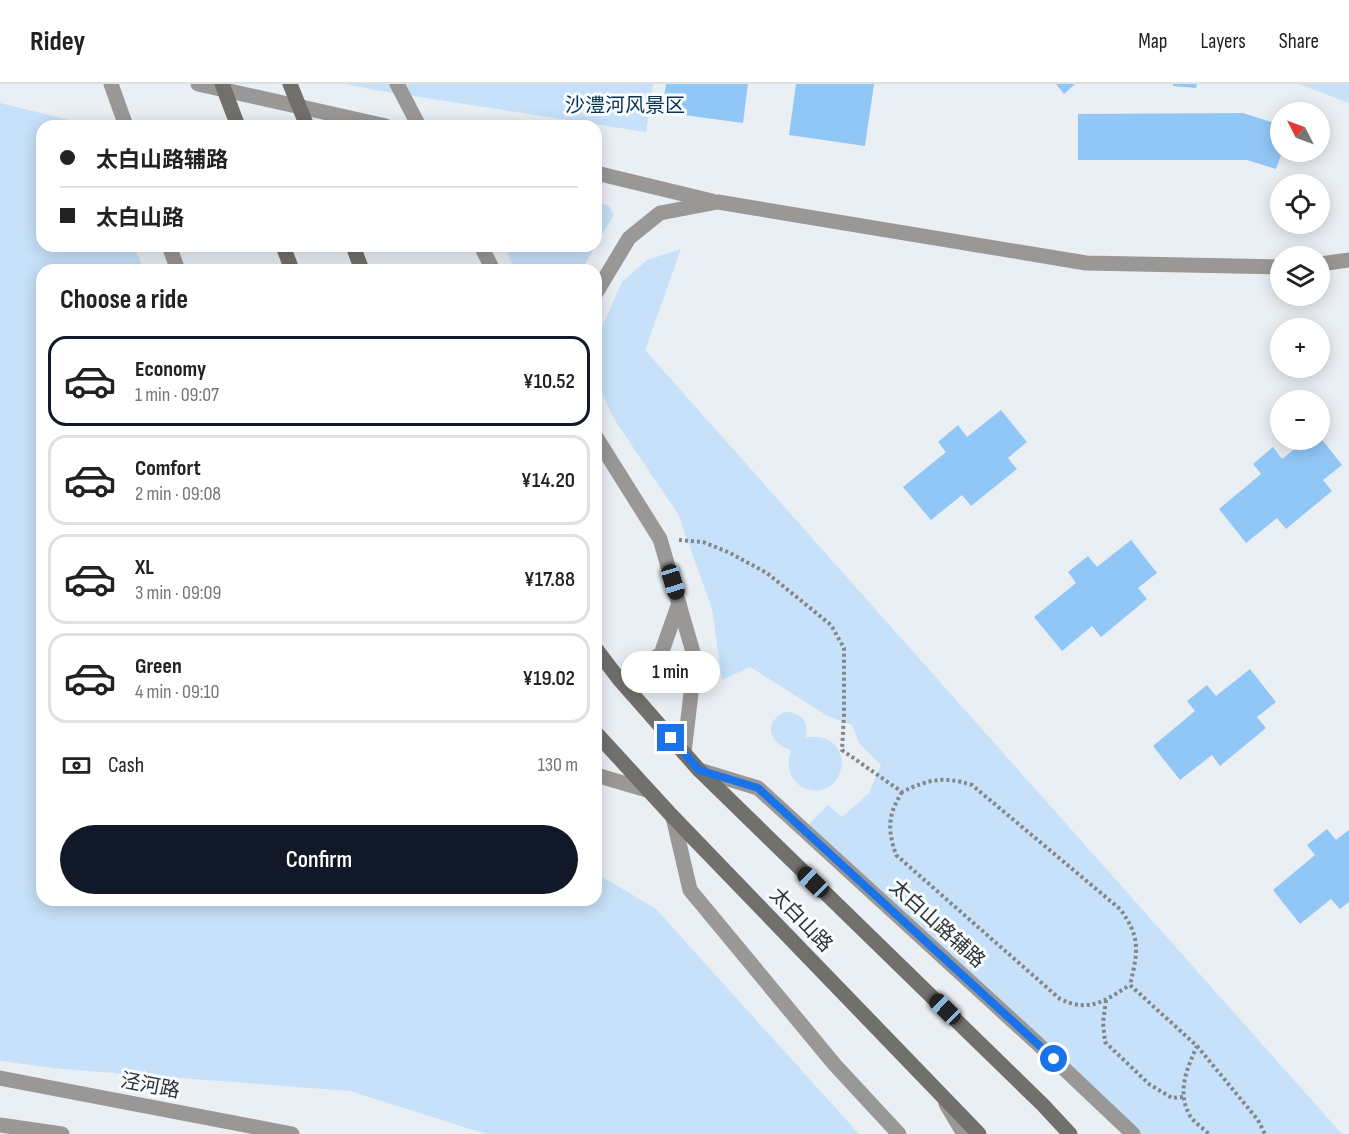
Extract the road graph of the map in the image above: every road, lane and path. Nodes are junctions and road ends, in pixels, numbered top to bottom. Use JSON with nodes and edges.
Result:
{"nodes":[{"id":1,"x":111,"y":84,"type":"edge"},
{"id":2,"x":198,"y":84,"type":"edge"},
{"id":3,"x":222,"y":84,"type":"edge"},
{"id":4,"x":290,"y":84,"type":"edge"},
{"id":5,"x":397,"y":84,"type":"edge"},
{"id":6,"x":124,"y":120,"type":"edge"},
{"id":7,"x":236,"y":120,"type":"edge"},
{"id":8,"x":305,"y":120,"type":"edge"},
{"id":9,"x":359,"y":120,"type":"edge"},
{"id":10,"x":415,"y":120,"type":"edge"},
{"id":11,"x":602,"y":174,"type":"edge"},
{"id":12,"x":718,"y":202,"type":"junction"},
{"id":13,"x":1349,"y":260,"type":"edge"},
{"id":14,"x":1330,"y":263,"type":"edge"},
{"id":15,"x":1270,"y":267,"type":"edge"},
{"id":16,"x":602,"y":283,"type":"edge"},
{"id":17,"x":602,"y":447,"type":"edge"},
{"id":18,"x":660,"y":539,"type":"junction"},
{"id":19,"x":679,"y":603,"type":"junction"},
{"id":20,"x":602,"y":657,"type":"edge"},
{"id":21,"x":619,"y":679,"type":"junction"},
{"id":22,"x":602,"y":741,"type":"edge"},
{"id":23,"x":684,"y":753,"type":"junction"},
{"id":24,"x":699,"y":770,"type":"junction"},
{"id":25,"x":602,"y":777,"type":"edge"},
{"id":26,"x":647,"y":790,"type":"junction"},
{"id":27,"x":902,"y":792,"type":"junction"},
{"id":28,"x":673,"y":817,"type":"junction"},
{"id":29,"x":1130,"y":985,"type":"junction"},
{"id":30,"x":1106,"y":1000,"type":"junction"},
{"id":31,"x":1197,"y":1046,"type":"junction"},
{"id":32,"x":0,"y":1078,"type":"edge"},
{"id":33,"x":939,"y":1094,"type":"junction"},
{"id":34,"x":1183,"y":1097,"type":"junction"},
{"id":35,"x":0,"y":1125,"type":"edge"},
{"id":36,"x":62,"y":1134,"type":"edge"},
{"id":37,"x":292,"y":1134,"type":"edge"},
{"id":38,"x":899,"y":1134,"type":"edge"},
{"id":39,"x":964,"y":1134,"type":"edge"},
{"id":40,"x":979,"y":1134,"type":"edge"},
{"id":41,"x":1070,"y":1134,"type":"edge"},
{"id":42,"x":1133,"y":1134,"type":"edge"},
{"id":43,"x":1209,"y":1134,"type":"edge"},
{"id":44,"x":1265,"y":1134,"type":"edge"}],
"edges":[{"from":1,"to":6,"type":"street"},
{"from":2,"to":9,"type":"street"},
{"from":3,"to":7,"type":"main road","bridge":true},
{"from":4,"to":8,"type":"main road","bridge":true},
{"from":5,"to":10,"type":"street"},
{"from":11,"to":12,"type":"street"},
{"from":12,"to":15,"type":"street"},
{"from":12,"to":16,"type":"street"},
{"from":13,"to":14,"type":"street"},
{"from":17,"to":18,"type":"street"},
{"from":18,"to":19,"type":"street"},
{"from":18,"to":27,"type":"path"},
{"from":19,"to":21,"type":"street"},
{"from":19,"to":23,"type":"street"},
{"from":20,"to":21,"type":"main road","name":"太白山路"},
{"from":21,"to":23,"type":"main road","name":"太白山路"},
{"from":22,"to":26,"type":"main road","name":"太白山路"},
{"from":23,"to":24,"type":"main road","name":"太白山路"},
{"from":24,"to":41,"type":"main road","name":"太白山路"},
{"from":24,"to":42,"type":"street","name":"太白山路辅路"},
{"from":25,"to":26,"type":"street"},
{"from":26,"to":28,"type":"main road","name":"太白山路"},
{"from":27,"to":29,"type":"path"},
{"from":27,"to":30,"type":"path"},
{"from":28,"to":33,"type":"main road","name":"太白山路"},
{"from":28,"to":38,"type":"street"},
{"from":29,"to":30,"type":"path"},
{"from":29,"to":31,"type":"path"},
{"from":30,"to":34,"type":"path"},
{"from":31,"to":34,"type":"path"},
{"from":31,"to":44,"type":"path"},
{"from":32,"to":37,"type":"street","name":"泾河路"},
{"from":33,"to":39,"type":"street"},
{"from":33,"to":40,"type":"main road","name":"太白山路"},
{"from":34,"to":43,"type":"path"},
{"from":35,"to":36,"type":"street"}]}
